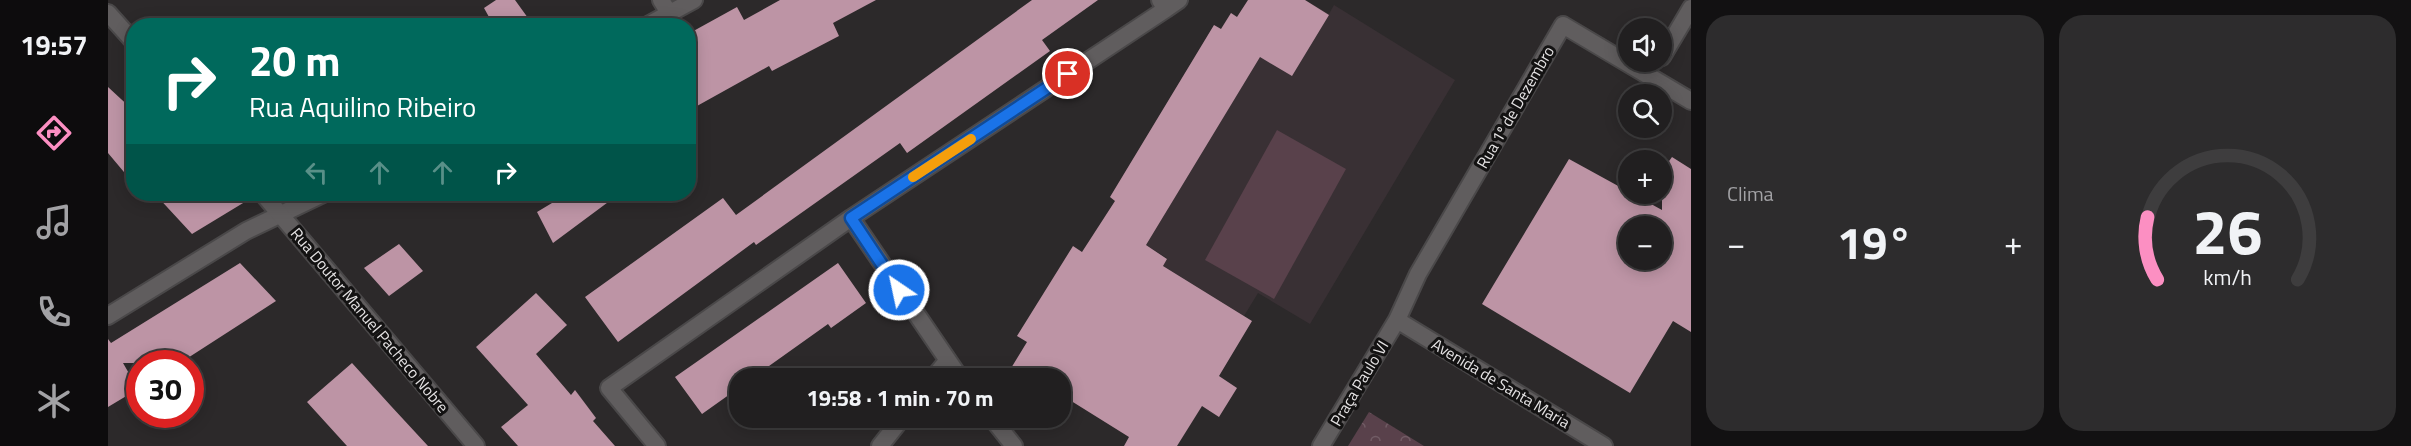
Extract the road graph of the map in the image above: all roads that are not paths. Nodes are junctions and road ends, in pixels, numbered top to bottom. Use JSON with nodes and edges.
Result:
{"nodes":[{"id":1,"x":694,"y":0,"type":"edge"},
{"id":2,"x":1169,"y":3,"type":"edge"},
{"id":3,"x":665,"y":7,"type":"edge"},
{"id":4,"x":1691,"y":8,"type":"edge"},
{"id":5,"x":108,"y":13,"type":"edge"},
{"id":6,"x":654,"y":18,"type":"edge"},
{"id":7,"x":126,"y":33,"type":"edge"},
{"id":8,"x":1672,"y":40,"type":"edge"},
{"id":9,"x":1618,"y":51,"type":"edge"},
{"id":10,"x":1658,"y":72,"type":"edge"},
{"id":11,"x":1691,"y":101,"type":"edge"},
{"id":12,"x":269,"y":201,"type":"edge"},
{"id":13,"x":309,"y":201,"type":"edge"},
{"id":14,"x":281,"y":215,"type":"junction"},
{"id":15,"x":851,"y":218,"type":"junction"},
{"id":16,"x":108,"y":316,"type":"edge"},
{"id":17,"x":1398,"y":320,"type":"junction"},
{"id":18,"x":947,"y":361,"type":"junction"},
{"id":19,"x":941,"y":368,"type":"edge"},
{"id":20,"x":952,"y":368,"type":"edge"},
{"id":21,"x":894,"y":428,"type":"edge"},
{"id":22,"x":1000,"y":428,"type":"edge"},
{"id":23,"x":476,"y":446,"type":"edge"},
{"id":24,"x":657,"y":446,"type":"edge"},
{"id":25,"x":880,"y":446,"type":"edge"},
{"id":26,"x":1014,"y":446,"type":"edge"},
{"id":27,"x":1321,"y":446,"type":"edge"},
{"id":28,"x":1604,"y":446,"type":"edge"}],
"edges":[{"from":1,"to":3,"type":"street"},
{"from":2,"to":15,"type":"street"},
{"from":3,"to":6,"type":"street"},
{"from":4,"to":8,"type":"street"},
{"from":5,"to":7,"type":"street"},
{"from":9,"to":17,"type":"street","name":"Rua 1º de Dezembro"},
{"from":10,"to":11,"type":"street","name":"Rua 1º de Dezembro"},
{"from":12,"to":14,"type":"street","name":"Rua Doutor Manuel Pacheco Nobre"},
{"from":13,"to":14,"type":"street"},
{"from":14,"to":16,"type":"street"},
{"from":14,"to":23,"type":"street","name":"Rua Doutor Manuel Pacheco Nobre"},
{"from":15,"to":18,"type":"street"},
{"from":15,"to":24,"type":"street"},
{"from":17,"to":27,"type":"street","name":"Praça Paulo VI"},
{"from":17,"to":28,"type":"street","name":"Avenida de Santa Maria"},
{"from":18,"to":19,"type":"street"},
{"from":18,"to":20,"type":"street"},
{"from":21,"to":25,"type":"street"},
{"from":22,"to":26,"type":"street"}]}
